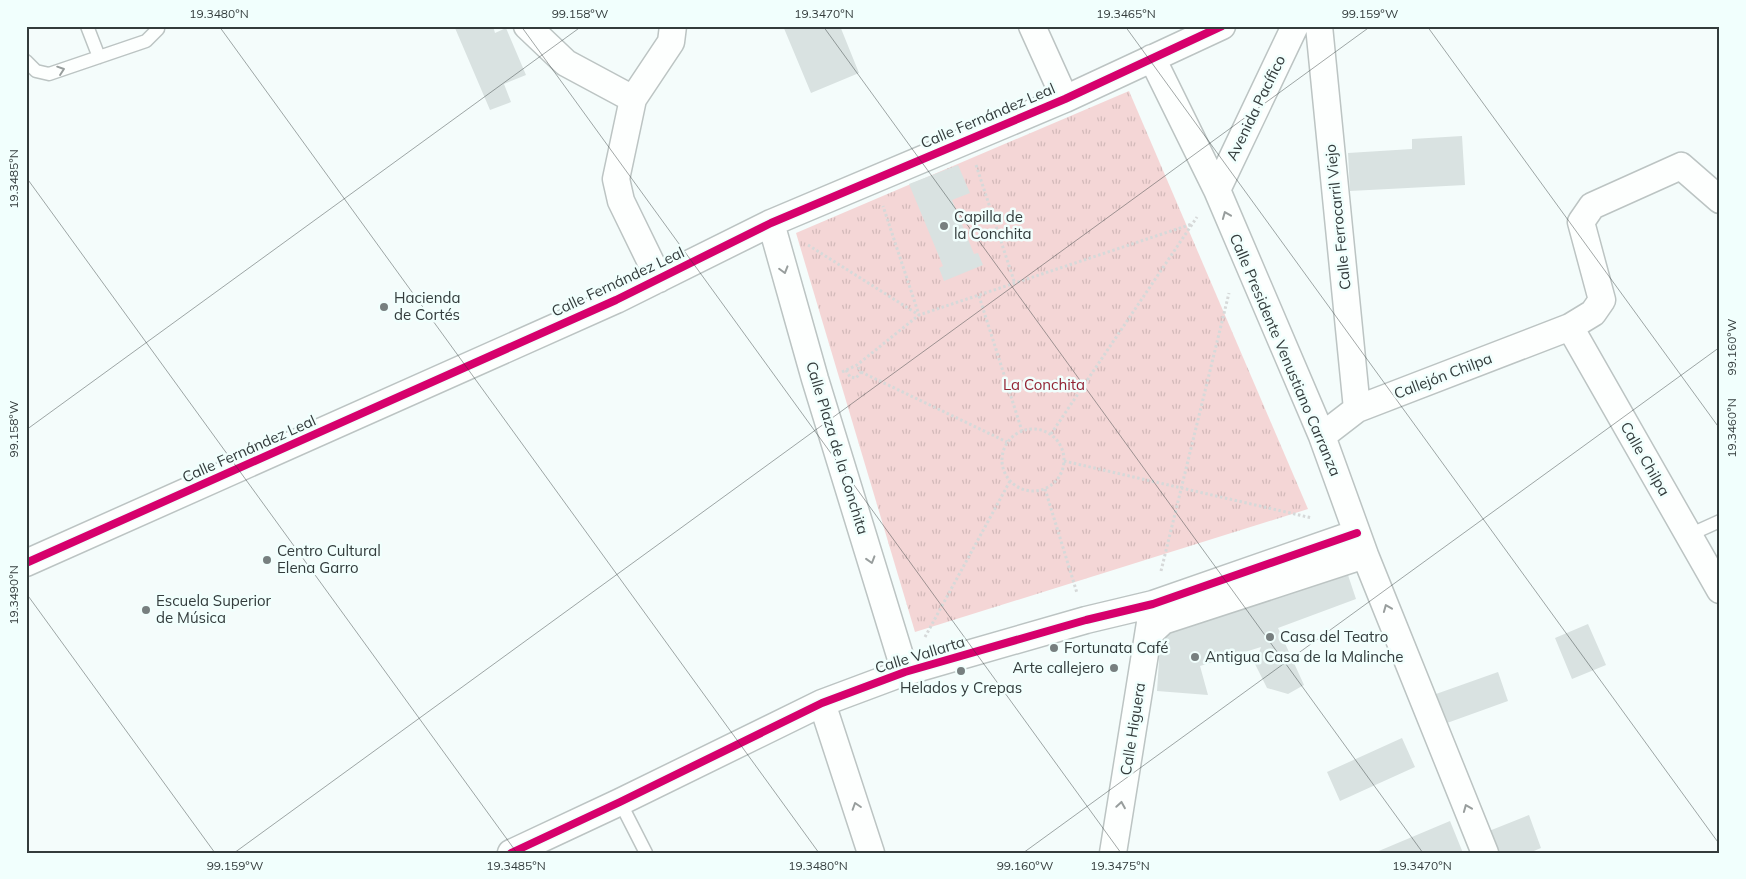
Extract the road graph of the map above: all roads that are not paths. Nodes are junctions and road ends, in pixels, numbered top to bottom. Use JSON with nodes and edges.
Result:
{"nodes":[{"id":1,"x":87,"y":26,"type":"edge"},
{"id":2,"x":158,"y":26,"type":"edge"},
{"id":3,"x":527,"y":26,"type":"edge"},
{"id":4,"x":673,"y":26,"type":"edge"},
{"id":5,"x":1032,"y":26,"type":"edge"},
{"id":6,"x":1222,"y":26,"type":"edge"},
{"id":7,"x":1295,"y":26,"type":"edge"},
{"id":8,"x":1319,"y":26,"type":"edge"},
{"id":9,"x":99,"y":57,"type":"junction"},
{"id":10,"x":1152,"y":58,"type":"junction"},
{"id":11,"x":26,"y":61,"type":"edge"},
{"id":12,"x":633,"y":99,"type":"junction"},
{"id":13,"x":1065,"y":99,"type":"junction"},
{"id":14,"x":1217,"y":190,"type":"junction"},
{"id":15,"x":1720,"y":200,"type":"edge"},
{"id":16,"x":771,"y":223,"type":"junction"},
{"id":17,"x":659,"y":279,"type":"junction"},
{"id":18,"x":1570,"y":327,"type":"junction"},
{"id":19,"x":1357,"y":408,"type":"junction"},
{"id":20,"x":1322,"y":436,"type":"junction"},
{"id":21,"x":1720,"y":521,"type":"edge"},
{"id":22,"x":1689,"y":535,"type":"junction"},
{"id":23,"x":1361,"y":544,"type":"junction"},
{"id":24,"x":26,"y":563,"type":"edge"},
{"id":25,"x":1720,"y":590,"type":"edge"},
{"id":26,"x":1153,"y":604,"type":"junction"},
{"id":27,"x":1149,"y":634,"type":"junction"},
{"id":28,"x":905,"y":672,"type":"junction"},
{"id":29,"x":822,"y":703,"type":"junction"},
{"id":30,"x":620,"y":802,"type":"junction"},
{"id":31,"x":511,"y":853,"type":"edge"},
{"id":32,"x":646,"y":853,"type":"edge"},
{"id":33,"x":871,"y":853,"type":"edge"},
{"id":34,"x":1113,"y":853,"type":"edge"},
{"id":35,"x":1485,"y":853,"type":"edge"}],
"edges":[{"from":1,"to":9,"type":"lane"},
{"from":2,"to":9,"type":"lane"},
{"from":3,"to":12,"type":"street"},
{"from":4,"to":12,"type":"street"},
{"from":5,"to":13,"type":"street"},
{"from":6,"to":10,"type":"street","name":"Calle Fernández Leal"},
{"from":7,"to":14,"type":"street","name":"Avenida Pacífico"},
{"from":8,"to":19,"type":"street","name":"Calle Ferrocarril Viejo"},
{"from":11,"to":9,"type":"lane","one_way":true},
{"from":10,"to":13,"type":"street","name":"Calle Fernández Leal"},
{"from":10,"to":14,"type":"street","name":"Calle Presidente Venustiano Carranza"},
{"from":12,"to":17,"type":"street"},
{"from":13,"to":16,"type":"street","name":"Calle Fernández Leal"},
{"from":20,"to":14,"type":"street","name":"Calle Presidente Venustiano Carranza","one_way":true},
{"from":15,"to":18,"type":"street","name":"Callejón Chilpa"},
{"from":16,"to":17,"type":"street","name":"Calle Fernández Leal"},
{"from":16,"to":28,"type":"street","name":"Calle Plaza de la Conchita","one_way":true},
{"from":17,"to":24,"type":"street","name":"Calle Fernández Leal"},
{"from":18,"to":19,"type":"street","name":"Callejón Chilpa"},
{"from":18,"to":22,"type":"street","name":"Calle Chilpa"},
{"from":19,"to":20,"type":"street","name":"Callejón Chilpa"},
{"from":20,"to":23,"type":"street","name":"Calle Presidente Venustiano Carranza"},
{"from":21,"to":22,"type":"lane"},
{"from":22,"to":25,"type":"street","name":"Calle Chilpa"},
{"from":23,"to":26,"type":"street","name":"Calle Vallarta"},
{"from":23,"to":27,"type":"street"},
{"from":35,"to":23,"type":"street","name":"Calle Presidente Venustiano Carranza","one_way":true},
{"from":26,"to":27,"type":"street","name":"Calle Higuera"},
{"from":26,"to":28,"type":"street","name":"Calle Vallarta"},
{"from":34,"to":27,"type":"street","name":"Calle Higuera","one_way":true},
{"from":28,"to":29,"type":"street","name":"Calle Vallarta"},
{"from":29,"to":30,"type":"street","name":"Calle Vallarta"},
{"from":33,"to":29,"type":"street","one_way":true},
{"from":30,"to":31,"type":"street","name":"Calle Vallarta"},
{"from":30,"to":32,"type":"lane"}]}
